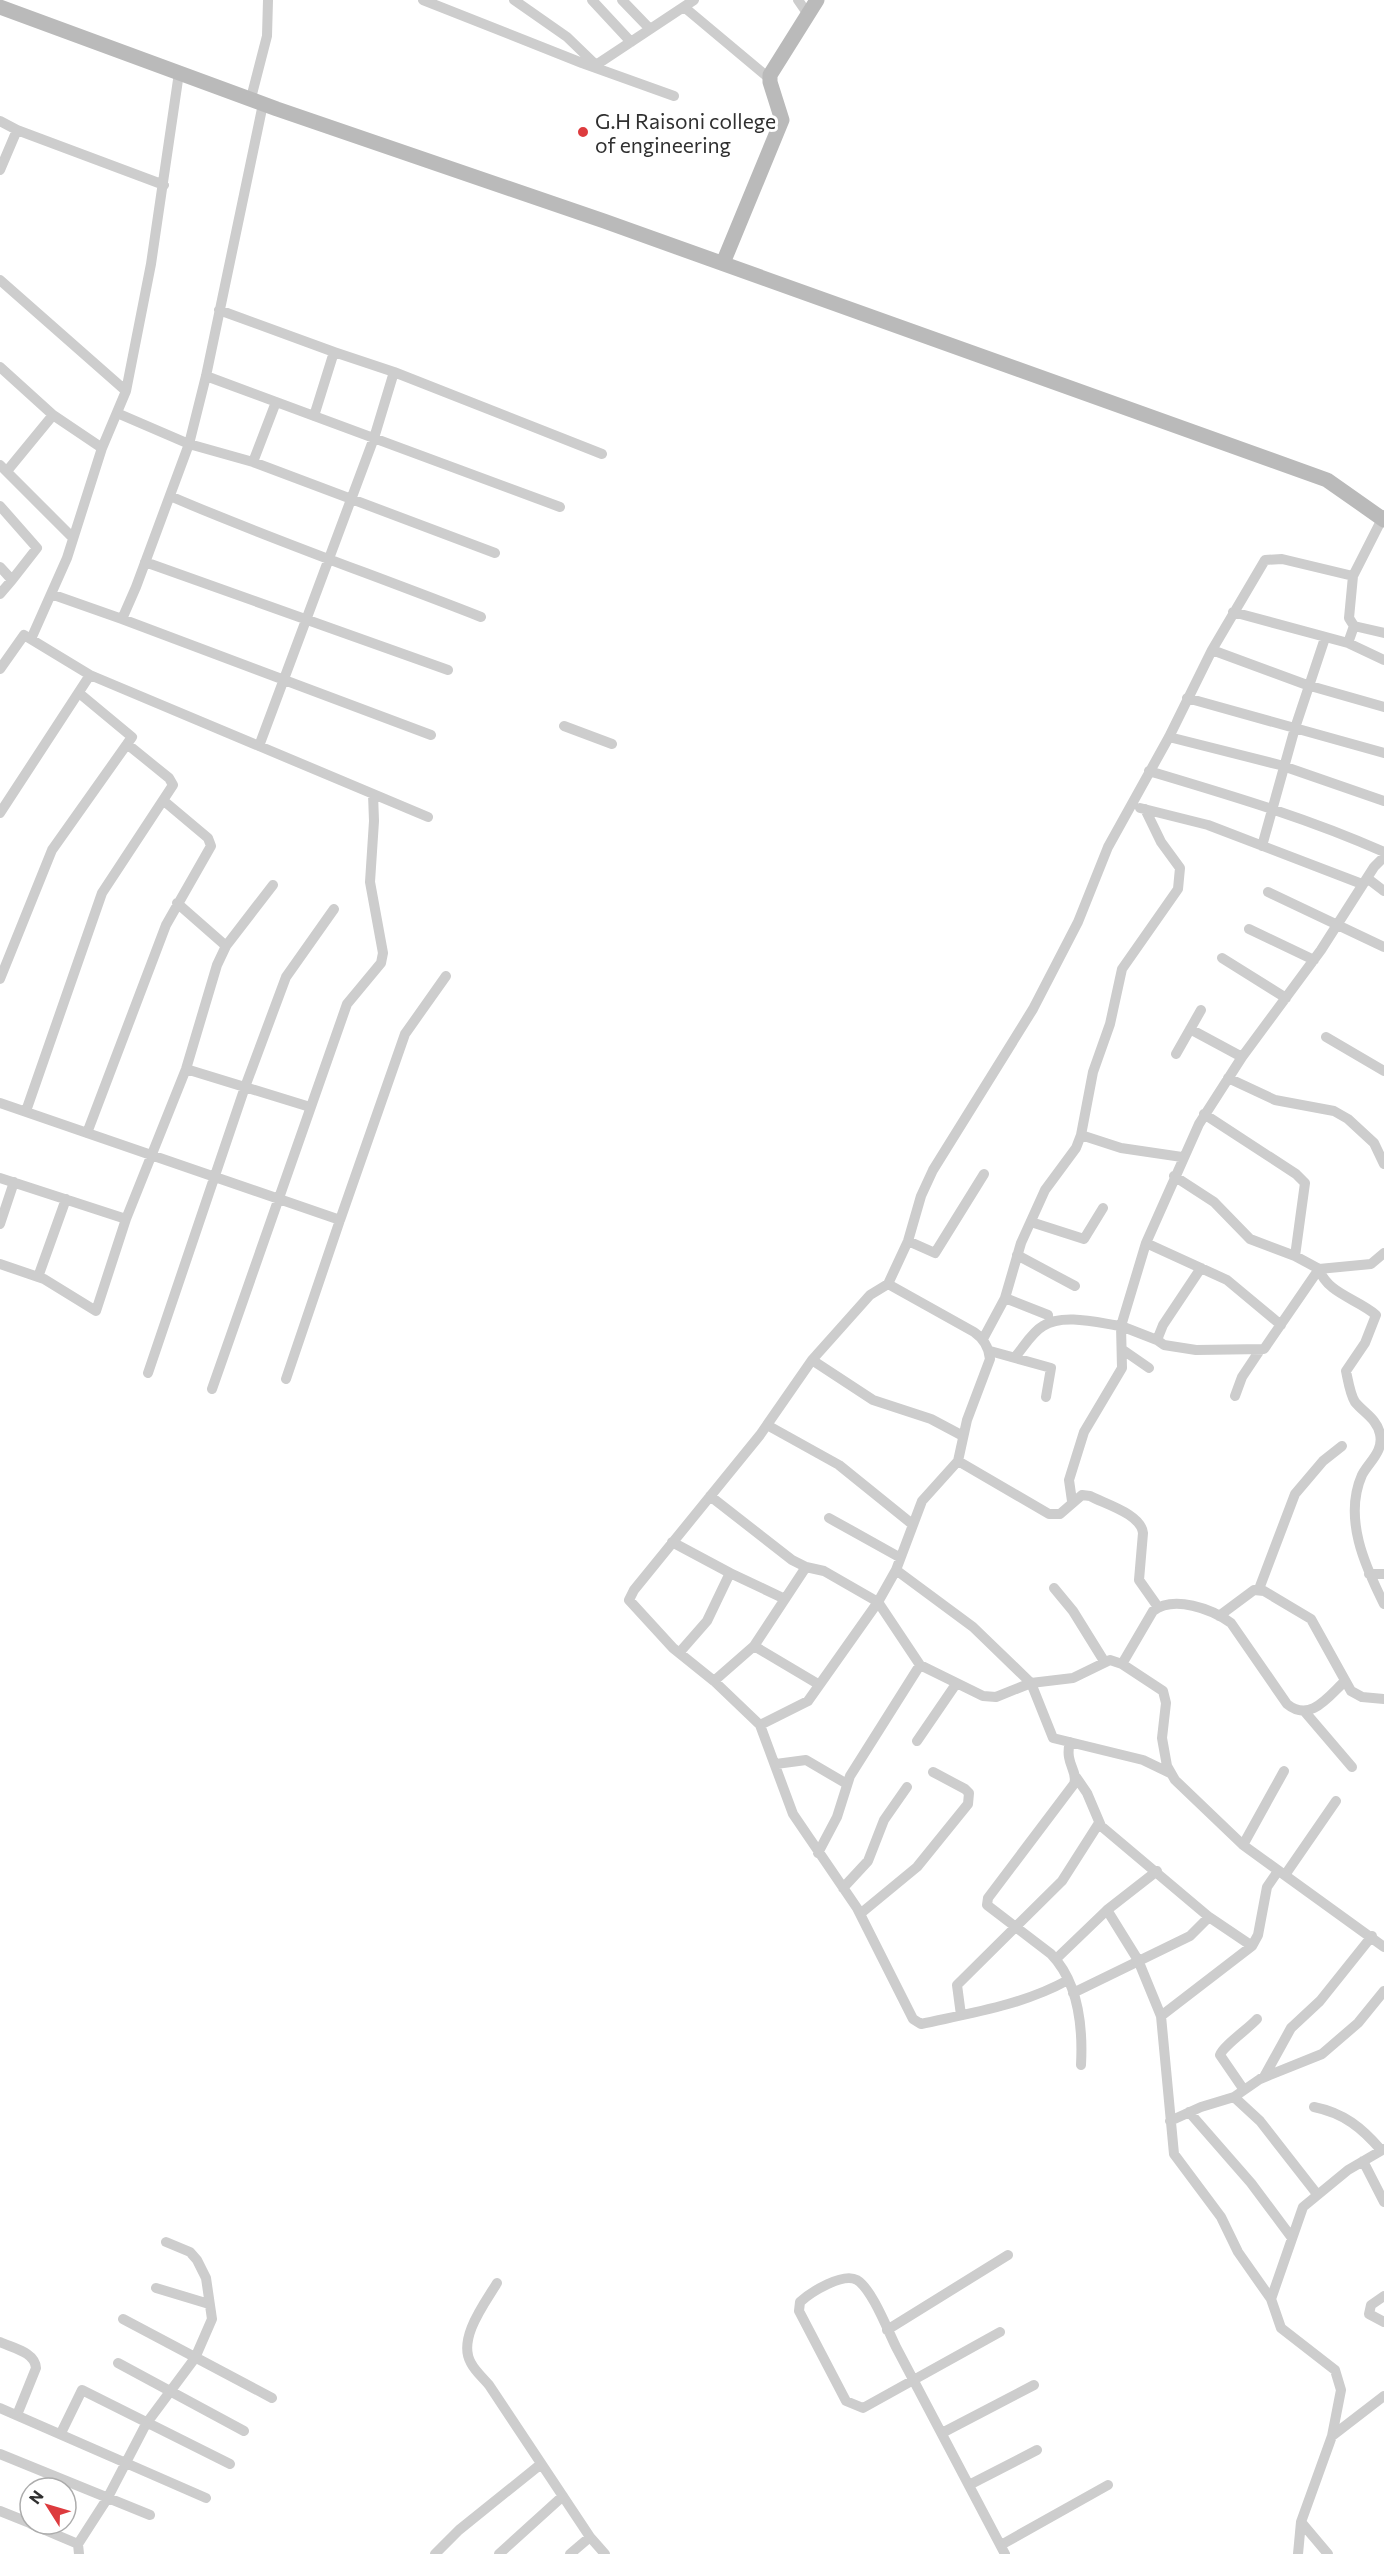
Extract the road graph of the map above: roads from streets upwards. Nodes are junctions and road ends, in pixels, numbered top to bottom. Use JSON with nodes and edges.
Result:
{"nodes":[{"id":1,"x":268,"y":0,"type":"edge"},
{"id":2,"x":423,"y":0,"type":"edge"},
{"id":3,"x":514,"y":0,"type":"edge"},
{"id":4,"x":592,"y":0,"type":"edge"},
{"id":5,"x":622,"y":0,"type":"edge"},
{"id":6,"x":694,"y":0,"type":"edge"},
{"id":7,"x":798,"y":0,"type":"edge"},
{"id":8,"x":817,"y":0,"type":"edge"},
{"id":9,"x":684,"y":6,"type":"junction"},
{"id":10,"x":0,"y":7,"type":"edge"},
{"id":11,"x":807,"y":13,"type":"junction"},
{"id":12,"x":650,"y":29,"type":"junction"},
{"id":13,"x":631,"y":42,"type":"junction"},
{"id":14,"x":594,"y":66,"type":"junction"},
{"id":15,"x":179,"y":73,"type":"junction"},
{"id":16,"x":770,"y":79,"type":"junction"},
{"id":17,"x":674,"y":96,"type":"dead end"},
{"id":18,"x":257,"y":101,"type":"junction"},
{"id":19,"x":0,"y":121,"type":"edge"},
{"id":20,"x":17,"y":130,"type":"junction"},
{"id":21,"x":0,"y":170,"type":"edge"},
{"id":22,"x":164,"y":185,"type":"junction"},
{"id":23,"x":723,"y":264,"type":"junction"},
{"id":24,"x":0,"y":280,"type":"edge"},
{"id":25,"x":219,"y":310,"type":"junction"},
{"id":26,"x":334,"y":352,"type":"junction"},
{"id":27,"x":0,"y":366,"type":"edge"},
{"id":28,"x":394,"y":372,"type":"junction"},
{"id":29,"x":206,"y":376,"type":"junction"},
{"id":30,"x":126,"y":391,"type":"junction"},
{"id":31,"x":276,"y":402,"type":"junction"},
{"id":32,"x":117,"y":412,"type":"junction"},
{"id":33,"x":53,"y":415,"type":"junction"},
{"id":34,"x":314,"y":416,"type":"junction"},
{"id":35,"x":374,"y":438,"type":"junction"},
{"id":36,"x":189,"y":444,"type":"junction"},
{"id":37,"x":102,"y":448,"type":"junction"},
{"id":38,"x":602,"y":454,"type":"dead end"},
{"id":39,"x":253,"y":462,"type":"junction"},
{"id":40,"x":3,"y":468,"type":"edge"},
{"id":41,"x":170,"y":496,"type":"junction"},
{"id":42,"x":351,"y":500,"type":"junction"},
{"id":43,"x":0,"y":506,"type":"edge"},
{"id":44,"x":560,"y":507,"type":"dead end"},
{"id":45,"x":1383,"y":517,"type":"edge"},
{"id":46,"x":73,"y":538,"type":"junction"},
{"id":47,"x":495,"y":553,"type":"dead end"},
{"id":48,"x":329,"y":557,"type":"junction"},
{"id":49,"x":145,"y":562,"type":"junction"},
{"id":50,"x":0,"y":567,"type":"edge"},
{"id":51,"x":1353,"y":576,"type":"junction"},
{"id":52,"x":12,"y":580,"type":"junction"},
{"id":53,"x":0,"y":594,"type":"edge"},
{"id":54,"x":51,"y":594,"type":"junction"},
{"id":55,"x":1233,"y":612,"type":"junction"},
{"id":56,"x":481,"y":617,"type":"dead end"},
{"id":57,"x":122,"y":619,"type":"junction"},
{"id":58,"x":305,"y":620,"type":"junction"},
{"id":59,"x":1354,"y":626,"type":"junction"},
{"id":60,"x":1384,"y":633,"type":"edge"},
{"id":61,"x":1325,"y":638,"type":"junction"},
{"id":62,"x":31,"y":639,"type":"junction"},
{"id":63,"x":1348,"y":643,"type":"junction"},
{"id":64,"x":1212,"y":650,"type":"junction"},
{"id":65,"x":1384,"y":660,"type":"edge"},
{"id":66,"x":0,"y":669,"type":"edge"},
{"id":67,"x":448,"y":670,"type":"dead end"},
{"id":68,"x":90,"y":675,"type":"junction"},
{"id":69,"x":283,"y":680,"type":"junction"},
{"id":70,"x":1309,"y":685,"type":"junction"},
{"id":71,"x":79,"y":693,"type":"junction"},
{"id":72,"x":1187,"y":698,"type":"junction"},
{"id":73,"x":1384,"y":707,"type":"edge"},
{"id":74,"x":564,"y":726,"type":"dead end"},
{"id":75,"x":1295,"y":728,"type":"junction"},
{"id":76,"x":431,"y":735,"type":"dead end"},
{"id":77,"x":1169,"y":737,"type":"junction"},
{"id":78,"x":127,"y":744,"type":"junction"},
{"id":79,"x":612,"y":744,"type":"dead end"},
{"id":80,"x":260,"y":746,"type":"junction"},
{"id":81,"x":1384,"y":753,"type":"edge"},
{"id":82,"x":1284,"y":767,"type":"junction"},
{"id":83,"x":1149,"y":771,"type":"junction"},
{"id":84,"x":373,"y":794,"type":"junction"},
{"id":85,"x":164,"y":801,"type":"junction"},
{"id":86,"x":1384,"y":801,"type":"edge"},
{"id":87,"x":1131,"y":805,"type":"junction"},
{"id":88,"x":1272,"y":808,"type":"junction"},
{"id":89,"x":1145,"y":809,"type":"junction"},
{"id":90,"x":0,"y":813,"type":"edge"},
{"id":91,"x":428,"y":817,"type":"dead end"},
{"id":92,"x":1262,"y":846,"type":"junction"},
{"id":93,"x":1384,"y":852,"type":"edge"},
{"id":94,"x":1384,"y":857,"type":"edge"},
{"id":95,"x":1365,"y":881,"type":"junction"},
{"id":96,"x":273,"y":885,"type":"dead end"},
{"id":97,"x":1384,"y":891,"type":"edge"},
{"id":98,"x":1268,"y":892,"type":"dead end"},
{"id":99,"x":177,"y":903,"type":"junction"},
{"id":100,"x":334,"y":909,"type":"dead end"},
{"id":101,"x":1338,"y":923,"type":"junction"},
{"id":102,"x":1249,"y":929,"type":"dead end"},
{"id":103,"x":226,"y":946,"type":"junction"},
{"id":104,"x":1384,"y":947,"type":"edge"},
{"id":105,"x":1222,"y":958,"type":"dead end"},
{"id":106,"x":1314,"y":960,"type":"junction"},
{"id":107,"x":446,"y":976,"type":"dead end"},
{"id":108,"x":0,"y":979,"type":"edge"},
{"id":109,"x":1286,"y":998,"type":"junction"},
{"id":110,"x":1201,"y":1010,"type":"dead end"},
{"id":111,"x":1190,"y":1029,"type":"junction"},
{"id":112,"x":1326,"y":1037,"type":"dead end"},
{"id":113,"x":1176,"y":1054,"type":"dead end"},
{"id":114,"x":1242,"y":1057,"type":"junction"},
{"id":115,"x":186,"y":1069,"type":"junction"},
{"id":116,"x":1384,"y":1071,"type":"edge"},
{"id":117,"x":1228,"y":1078,"type":"junction"},
{"id":118,"x":244,"y":1087,"type":"junction"},
{"id":119,"x":0,"y":1102,"type":"edge"},
{"id":120,"x":310,"y":1107,"type":"junction"},
{"id":121,"x":26,"y":1111,"type":"junction"},
{"id":122,"x":1204,"y":1114,"type":"junction"},
{"id":123,"x":87,"y":1132,"type":"junction"},
{"id":124,"x":1081,"y":1135,"type":"junction"},
{"id":125,"x":152,"y":1155,"type":"junction"},
{"id":126,"x":1182,"y":1157,"type":"junction"},
{"id":127,"x":1384,"y":1164,"type":"edge"},
{"id":128,"x":984,"y":1174,"type":"dead end"},
{"id":129,"x":1174,"y":1176,"type":"junction"},
{"id":130,"x":216,"y":1177,"type":"junction"},
{"id":131,"x":0,"y":1178,"type":"edge"},
{"id":132,"x":14,"y":1182,"type":"junction"},
{"id":133,"x":277,"y":1198,"type":"junction"},
{"id":134,"x":66,"y":1199,"type":"junction"},
{"id":135,"x":1103,"y":1208,"type":"dead end"},
{"id":136,"x":126,"y":1219,"type":"junction"},
{"id":137,"x":340,"y":1220,"type":"junction"},
{"id":138,"x":1030,"y":1221,"type":"junction"},
{"id":139,"x":0,"y":1224,"type":"edge"},
{"id":140,"x":909,"y":1240,"type":"junction"},
{"id":141,"x":1146,"y":1243,"type":"junction"},
{"id":142,"x":1384,"y":1253,"type":"edge"},
{"id":143,"x":1017,"y":1255,"type":"junction"},
{"id":144,"x":1295,"y":1256,"type":"junction"},
{"id":145,"x":0,"y":1264,"type":"edge"},
{"id":146,"x":1201,"y":1268,"type":"junction"},
{"id":147,"x":1318,"y":1269,"type":"junction"},
{"id":148,"x":38,"y":1277,"type":"junction"},
{"id":149,"x":888,"y":1284,"type":"junction"},
{"id":150,"x":1075,"y":1286,"type":"dead end"},
{"id":151,"x":1005,"y":1298,"type":"junction"},
{"id":152,"x":1048,"y":1315,"type":"dead end"},
{"id":153,"x":1281,"y":1325,"type":"junction"},
{"id":154,"x":1121,"y":1326,"type":"junction"},
{"id":155,"x":983,"y":1339,"type":"junction"},
{"id":156,"x":1157,"y":1340,"type":"junction"},
{"id":157,"x":1123,"y":1350,"type":"junction"},
{"id":158,"x":1260,"y":1350,"type":"junction"},
{"id":159,"x":990,"y":1351,"type":"junction"},
{"id":160,"x":1015,"y":1357,"type":"junction"},
{"id":161,"x":813,"y":1360,"type":"junction"},
{"id":162,"x":1149,"y":1368,"type":"dead end"},
{"id":163,"x":148,"y":1373,"type":"dead end"},
{"id":164,"x":286,"y":1379,"type":"dead end"},
{"id":165,"x":212,"y":1389,"type":"dead end"},
{"id":166,"x":1235,"y":1396,"type":"dead end"},
{"id":167,"x":1046,"y":1397,"type":"dead end"},
{"id":168,"x":767,"y":1425,"type":"junction"},
{"id":169,"x":963,"y":1436,"type":"junction"},
{"id":170,"x":1342,"y":1446,"type":"dead end"},
{"id":171,"x":958,"y":1461,"type":"junction"},
{"id":172,"x":710,"y":1496,"type":"junction"},
{"id":173,"x":1072,"y":1501,"type":"junction"},
{"id":174,"x":829,"y":1518,"type":"dead end"},
{"id":175,"x":912,"y":1524,"type":"junction"},
{"id":176,"x":672,"y":1542,"type":"junction"},
{"id":177,"x":899,"y":1557,"type":"junction"},
{"id":178,"x":806,"y":1567,"type":"junction"},
{"id":179,"x":896,"y":1570,"type":"junction"},
{"id":180,"x":730,"y":1573,"type":"junction"},
{"id":181,"x":1369,"y":1574,"type":"junction"},
{"id":182,"x":1384,"y":1574,"type":"edge"},
{"id":183,"x":1054,"y":1588,"type":"dead end"},
{"id":184,"x":1259,"y":1589,"type":"junction"},
{"id":185,"x":785,"y":1599,"type":"junction"},
{"id":186,"x":878,"y":1602,"type":"junction"},
{"id":187,"x":1384,"y":1604,"type":"edge"},
{"id":188,"x":1158,"y":1607,"type":"junction"},
{"id":189,"x":1219,"y":1616,"type":"junction"},
{"id":190,"x":754,"y":1646,"type":"junction"},
{"id":191,"x":679,"y":1653,"type":"junction"},
{"id":192,"x":1104,"y":1662,"type":"junction"},
{"id":193,"x":1122,"y":1664,"type":"junction"},
{"id":194,"x":920,"y":1665,"type":"junction"},
{"id":195,"x":714,"y":1681,"type":"junction"},
{"id":196,"x":1345,"y":1681,"type":"junction"},
{"id":197,"x":1030,"y":1683,"type":"junction"},
{"id":198,"x":818,"y":1684,"type":"junction"},
{"id":199,"x":956,"y":1684,"type":"junction"},
{"id":200,"x":1384,"y":1699,"type":"edge"},
{"id":201,"x":1305,"y":1712,"type":"junction"},
{"id":202,"x":760,"y":1725,"type":"junction"},
{"id":203,"x":917,"y":1742,"type":"dead end"},
{"id":204,"x":1070,"y":1742,"type":"junction"},
{"id":205,"x":776,"y":1764,"type":"junction"},
{"id":206,"x":1352,"y":1767,"type":"dead end"},
{"id":207,"x":1284,"y":1771,"type":"dead end"},
{"id":208,"x":933,"y":1772,"type":"dead end"},
{"id":209,"x":1170,"y":1773,"type":"junction"},
{"id":210,"x":1076,"y":1777,"type":"junction"},
{"id":211,"x":847,"y":1784,"type":"junction"},
{"id":212,"x":907,"y":1787,"type":"dead end"},
{"id":213,"x":1336,"y":1802,"type":"dead end"},
{"id":214,"x":1099,"y":1823,"type":"junction"},
{"id":215,"x":1243,"y":1845,"type":"junction"},
{"id":216,"x":818,"y":1853,"type":"junction"},
{"id":217,"x":1157,"y":1871,"type":"junction"},
{"id":218,"x":1282,"y":1873,"type":"junction"},
{"id":219,"x":843,"y":1888,"type":"junction"},
{"id":220,"x":1107,"y":1910,"type":"junction"},
{"id":221,"x":860,"y":1914,"type":"junction"},
{"id":222,"x":1209,"y":1917,"type":"junction"},
{"id":223,"x":1016,"y":1928,"type":"junction"},
{"id":224,"x":1372,"y":1936,"type":"junction"},
{"id":225,"x":1252,"y":1946,"type":"junction"},
{"id":226,"x":1384,"y":1947,"type":"edge"},
{"id":227,"x":1056,"y":1959,"type":"junction"},
{"id":228,"x":1138,"y":1960,"type":"junction"},
{"id":229,"x":1068,"y":1980,"type":"junction"},
{"id":230,"x":1384,"y":1991,"type":"edge"},
{"id":231,"x":1073,"y":1993,"type":"junction"},
{"id":232,"x":961,"y":2015,"type":"junction"},
{"id":233,"x":1161,"y":2016,"type":"junction"},
{"id":234,"x":1257,"y":2019,"type":"dead end"},
{"id":235,"x":1081,"y":2065,"type":"dead end"},
{"id":236,"x":1264,"y":2077,"type":"junction"},
{"id":237,"x":1244,"y":2090,"type":"junction"},
{"id":238,"x":1234,"y":2097,"type":"junction"},
{"id":239,"x":1314,"y":2107,"type":"dead end"},
{"id":240,"x":1190,"y":2112,"type":"junction"},
{"id":241,"x":1170,"y":2121,"type":"junction"},
{"id":242,"x":1383,"y":2150,"type":"edge"},
{"id":243,"x":1363,"y":2161,"type":"junction"},
{"id":244,"x":1317,"y":2194,"type":"junction"},
{"id":245,"x":1384,"y":2202,"type":"edge"},
{"id":246,"x":1292,"y":2238,"type":"junction"},
{"id":247,"x":166,"y":2242,"type":"dead end"},
{"id":248,"x":1008,"y":2255,"type":"dead end"},
{"id":249,"x":497,"y":2283,"type":"dead end"},
{"id":250,"x":156,"y":2288,"type":"dead end"},
{"id":251,"x":1384,"y":2296,"type":"edge"},
{"id":252,"x":1271,"y":2299,"type":"junction"},
{"id":253,"x":209,"y":2304,"type":"junction"},
{"id":254,"x":123,"y":2319,"type":"dead end"},
{"id":255,"x":1384,"y":2322,"type":"edge"},
{"id":256,"x":887,"y":2330,"type":"junction"},
{"id":257,"x":1000,"y":2332,"type":"dead end"},
{"id":258,"x":0,"y":2342,"type":"edge"},
{"id":259,"x":195,"y":2358,"type":"junction"},
{"id":260,"x":118,"y":2363,"type":"dead end"},
{"id":261,"x":915,"y":2382,"type":"junction"},
{"id":262,"x":1034,"y":2385,"type":"dead end"},
{"id":263,"x":168,"y":2392,"type":"junction"},
{"id":264,"x":1384,"y":2396,"type":"edge"},
{"id":265,"x":272,"y":2398,"type":"dead end"},
{"id":266,"x":0,"y":2408,"type":"edge"},
{"id":267,"x":17,"y":2415,"type":"junction"},
{"id":268,"x":146,"y":2424,"type":"junction"},
{"id":269,"x":244,"y":2431,"type":"dead end"},
{"id":270,"x":61,"y":2433,"type":"junction"},
{"id":271,"x":942,"y":2433,"type":"junction"},
{"id":272,"x":1332,"y":2436,"type":"junction"},
{"id":273,"x":1037,"y":2450,"type":"dead end"},
{"id":274,"x":0,"y":2454,"type":"edge"},
{"id":275,"x":126,"y":2463,"type":"junction"},
{"id":276,"x":230,"y":2464,"type":"dead end"},
{"id":277,"x":541,"y":2464,"type":"junction"},
{"id":278,"x":969,"y":2485,"type":"junction"},
{"id":279,"x":1108,"y":2485,"type":"dead end"},
{"id":280,"x":563,"y":2496,"type":"junction"},
{"id":281,"x":206,"y":2498,"type":"dead end"},
{"id":282,"x":107,"y":2499,"type":"junction"},
{"id":283,"x":0,"y":2511,"type":"edge"},
{"id":284,"x":150,"y":2515,"type":"dead end"},
{"id":285,"x":18,"y":2519,"type":"edge"},
{"id":286,"x":1301,"y":2522,"type":"junction"},
{"id":287,"x":54,"y":2536,"type":"edge"},
{"id":288,"x":590,"y":2537,"type":"junction"},
{"id":289,"x":79,"y":2549,"type":"edge"},
{"id":290,"x":1003,"y":2550,"type":"edge"},
{"id":291,"x":435,"y":2554,"type":"edge"},
{"id":292,"x":499,"y":2554,"type":"edge"},
{"id":293,"x":570,"y":2554,"type":"edge"},
{"id":294,"x":605,"y":2554,"type":"edge"},
{"id":295,"x":1298,"y":2554,"type":"edge"},
{"id":296,"x":1328,"y":2554,"type":"edge"}],
"edges":[{"from":1,"to":18,"type":"street"},
{"from":2,"to":14,"type":"street"},
{"from":3,"to":14,"type":"street"},
{"from":4,"to":13,"type":"street"},
{"from":5,"to":12,"type":"street"},
{"from":6,"to":9,"type":"street"},
{"from":7,"to":11,"type":"street"},
{"from":8,"to":11,"type":"street"},
{"from":9,"to":12,"type":"street"},
{"from":9,"to":16,"type":"street"},
{"from":10,"to":15,"type":"street"},
{"from":11,"to":16,"type":"street"},
{"from":12,"to":13,"type":"street"},
{"from":13,"to":14,"type":"street"},
{"from":14,"to":17,"type":"street"},
{"from":15,"to":18,"type":"street"},
{"from":15,"to":22,"type":"street"},
{"from":16,"to":23,"type":"street"},
{"from":18,"to":23,"type":"street"},
{"from":18,"to":25,"type":"street"},
{"from":19,"to":20,"type":"street"},
{"from":20,"to":21,"type":"street"},
{"from":20,"to":22,"type":"street"},
{"from":22,"to":30,"type":"street"},
{"from":23,"to":45,"type":"street"},
{"from":24,"to":30,"type":"street"},
{"from":25,"to":26,"type":"street"},
{"from":25,"to":29,"type":"street"},
{"from":26,"to":28,"type":"street"},
{"from":26,"to":34,"type":"street"},
{"from":27,"to":33,"type":"street"},
{"from":28,"to":35,"type":"street"},
{"from":28,"to":38,"type":"street"},
{"from":29,"to":31,"type":"street"},
{"from":29,"to":36,"type":"street"},
{"from":30,"to":32,"type":"street"},
{"from":31,"to":34,"type":"street"},
{"from":31,"to":39,"type":"street"},
{"from":32,"to":36,"type":"street"},
{"from":32,"to":37,"type":"street"},
{"from":33,"to":37,"type":"street"},
{"from":33,"to":40,"type":"street"},
{"from":34,"to":35,"type":"street"},
{"from":35,"to":42,"type":"street"},
{"from":35,"to":44,"type":"street"},
{"from":36,"to":39,"type":"street"},
{"from":36,"to":41,"type":"street"},
{"from":37,"to":46,"type":"street"},
{"from":39,"to":42,"type":"street"},
{"from":40,"to":46,"type":"street"},
{"from":41,"to":48,"type":"street"},
{"from":41,"to":49,"type":"street"},
{"from":42,"to":47,"type":"street"},
{"from":42,"to":48,"type":"street"},
{"from":43,"to":52,"type":"street"},
{"from":45,"to":51,"type":"street"},
{"from":46,"to":54,"type":"street"},
{"from":48,"to":56,"type":"street"},
{"from":48,"to":58,"type":"street"},
{"from":49,"to":57,"type":"street"},
{"from":49,"to":58,"type":"street"},
{"from":50,"to":52,"type":"street"},
{"from":51,"to":55,"type":"street"},
{"from":51,"to":59,"type":"street"},
{"from":52,"to":53,"type":"street"},
{"from":54,"to":57,"type":"street"},
{"from":54,"to":62,"type":"street"},
{"from":55,"to":61,"type":"street"},
{"from":55,"to":64,"type":"street"},
{"from":57,"to":69,"type":"street"},
{"from":58,"to":67,"type":"street"},
{"from":58,"to":69,"type":"street"},
{"from":59,"to":60,"type":"street"},
{"from":59,"to":63,"type":"street"},
{"from":61,"to":63,"type":"street"},
{"from":61,"to":70,"type":"street"},
{"from":62,"to":66,"type":"street"},
{"from":62,"to":68,"type":"street"},
{"from":63,"to":65,"type":"street"},
{"from":64,"to":70,"type":"street"},
{"from":64,"to":72,"type":"street"},
{"from":68,"to":71,"type":"street"},
{"from":68,"to":80,"type":"street"},
{"from":69,"to":76,"type":"street"},
{"from":69,"to":80,"type":"street"},
{"from":70,"to":73,"type":"street"},
{"from":70,"to":75,"type":"street"},
{"from":71,"to":78,"type":"street"},
{"from":71,"to":90,"type":"street"},
{"from":72,"to":75,"type":"street"},
{"from":72,"to":77,"type":"street"},
{"from":74,"to":79,"type":"street"},
{"from":75,"to":81,"type":"street"},
{"from":75,"to":82,"type":"street"},
{"from":77,"to":82,"type":"street"},
{"from":77,"to":83,"type":"street"},
{"from":78,"to":85,"type":"street"},
{"from":78,"to":108,"type":"street"},
{"from":80,"to":84,"type":"street"},
{"from":82,"to":86,"type":"street"},
{"from":82,"to":88,"type":"street"},
{"from":83,"to":87,"type":"street"},
{"from":83,"to":88,"type":"street"},
{"from":84,"to":91,"type":"street"},
{"from":84,"to":120,"type":"street"},
{"from":85,"to":99,"type":"street"},
{"from":85,"to":121,"type":"street"},
{"from":87,"to":89,"type":"street"},
{"from":87,"to":140,"type":"street"},
{"from":88,"to":92,"type":"street"},
{"from":88,"to":93,"type":"street"},
{"from":89,"to":92,"type":"street"},
{"from":89,"to":124,"type":"street"},
{"from":92,"to":95,"type":"street"},
{"from":94,"to":95,"type":"street"},
{"from":95,"to":97,"type":"street"},
{"from":95,"to":101,"type":"street"},
{"from":96,"to":103,"type":"street"},
{"from":98,"to":101,"type":"street"},
{"from":99,"to":103,"type":"street"},
{"from":99,"to":123,"type":"street"},
{"from":100,"to":118,"type":"street"},
{"from":101,"to":104,"type":"street"},
{"from":101,"to":106,"type":"street"},
{"from":102,"to":106,"type":"street"},
{"from":103,"to":115,"type":"street"},
{"from":105,"to":109,"type":"street"},
{"from":106,"to":109,"type":"street"},
{"from":107,"to":137,"type":"street"},
{"from":109,"to":114,"type":"street"},
{"from":110,"to":111,"type":"street"},
{"from":111,"to":113,"type":"street"},
{"from":111,"to":114,"type":"street"},
{"from":112,"to":116,"type":"street"},
{"from":114,"to":117,"type":"street"},
{"from":115,"to":118,"type":"street"},
{"from":115,"to":125,"type":"street"},
{"from":117,"to":122,"type":"street"},
{"from":117,"to":127,"type":"street"},
{"from":118,"to":120,"type":"street"},
{"from":118,"to":130,"type":"street"},
{"from":119,"to":121,"type":"street"},
{"from":120,"to":133,"type":"street"},
{"from":121,"to":123,"type":"street"},
{"from":122,"to":126,"type":"street"},
{"from":122,"to":144,"type":"street"},
{"from":123,"to":125,"type":"street"},
{"from":124,"to":126,"type":"street"},
{"from":124,"to":138,"type":"street"},
{"from":125,"to":130,"type":"street"},
{"from":125,"to":136,"type":"street"},
{"from":126,"to":129,"type":"street"},
{"from":128,"to":140,"type":"street"},
{"from":129,"to":141,"type":"street"},
{"from":129,"to":144,"type":"street"},
{"from":130,"to":133,"type":"street"},
{"from":130,"to":163,"type":"street"},
{"from":131,"to":132,"type":"street"},
{"from":132,"to":134,"type":"street"},
{"from":132,"to":139,"type":"street"},
{"from":133,"to":137,"type":"street"},
{"from":133,"to":165,"type":"street"},
{"from":134,"to":136,"type":"street"},
{"from":134,"to":148,"type":"street"},
{"from":135,"to":138,"type":"street"},
{"from":136,"to":148,"type":"street"},
{"from":137,"to":164,"type":"street"},
{"from":138,"to":143,"type":"street"},
{"from":140,"to":149,"type":"street"},
{"from":141,"to":146,"type":"street"},
{"from":141,"to":154,"type":"street"},
{"from":142,"to":147,"type":"street"},
{"from":143,"to":150,"type":"street"},
{"from":143,"to":151,"type":"street"},
{"from":144,"to":147,"type":"street"},
{"from":145,"to":148,"type":"street"},
{"from":146,"to":153,"type":"street"},
{"from":146,"to":156,"type":"street"},
{"from":147,"to":153,"type":"street"},
{"from":147,"to":181,"type":"street"},
{"from":149,"to":155,"type":"street"},
{"from":149,"to":161,"type":"street"},
{"from":151,"to":152,"type":"street"},
{"from":151,"to":155,"type":"street"},
{"from":153,"to":158,"type":"street"},
{"from":154,"to":156,"type":"street"},
{"from":154,"to":157,"type":"street"},
{"from":154,"to":160,"type":"street"},
{"from":155,"to":159,"type":"street"},
{"from":156,"to":158,"type":"street"},
{"from":157,"to":162,"type":"street"},
{"from":157,"to":173,"type":"street"},
{"from":158,"to":166,"type":"street"},
{"from":159,"to":160,"type":"street"},
{"from":159,"to":169,"type":"street"},
{"from":160,"to":167,"type":"street"},
{"from":161,"to":168,"type":"street"},
{"from":161,"to":169,"type":"street"},
{"from":168,"to":172,"type":"street"},
{"from":168,"to":175,"type":"street"},
{"from":169,"to":171,"type":"street"},
{"from":170,"to":184,"type":"street"},
{"from":171,"to":173,"type":"street"},
{"from":171,"to":175,"type":"street"},
{"from":172,"to":176,"type":"street"},
{"from":172,"to":178,"type":"street"},
{"from":173,"to":188,"type":"street"},
{"from":174,"to":177,"type":"street"},
{"from":175,"to":177,"type":"street"},
{"from":176,"to":180,"type":"street"},
{"from":176,"to":191,"type":"street"},
{"from":177,"to":179,"type":"street"},
{"from":178,"to":185,"type":"street"},
{"from":178,"to":186,"type":"street"},
{"from":179,"to":186,"type":"street"},
{"from":179,"to":197,"type":"street"},
{"from":180,"to":185,"type":"street"},
{"from":180,"to":191,"type":"street"},
{"from":181,"to":182,"type":"street"},
{"from":181,"to":187,"type":"street"},
{"from":183,"to":192,"type":"street"},
{"from":184,"to":189,"type":"street"},
{"from":184,"to":196,"type":"street"},
{"from":185,"to":190,"type":"street"},
{"from":186,"to":194,"type":"street"},
{"from":186,"to":198,"type":"street"},
{"from":188,"to":189,"type":"street"},
{"from":188,"to":193,"type":"street"},
{"from":189,"to":201,"type":"street"},
{"from":190,"to":195,"type":"street"},
{"from":190,"to":198,"type":"street"},
{"from":191,"to":195,"type":"street"},
{"from":192,"to":193,"type":"street"},
{"from":192,"to":197,"type":"street"},
{"from":193,"to":209,"type":"street"},
{"from":194,"to":199,"type":"street"},
{"from":194,"to":211,"type":"street"},
{"from":195,"to":202,"type":"street"},
{"from":196,"to":200,"type":"street"},
{"from":196,"to":201,"type":"street"},
{"from":197,"to":199,"type":"street"},
{"from":197,"to":204,"type":"street"},
{"from":198,"to":202,"type":"street"},
{"from":199,"to":203,"type":"street"},
{"from":201,"to":206,"type":"street"},
{"from":202,"to":205,"type":"street"},
{"from":204,"to":209,"type":"street"},
{"from":204,"to":210,"type":"street"},
{"from":205,"to":211,"type":"street"},
{"from":205,"to":216,"type":"street"},
{"from":207,"to":215,"type":"street"},
{"from":208,"to":221,"type":"street"},
{"from":209,"to":215,"type":"street"},
{"from":210,"to":214,"type":"street"},
{"from":210,"to":223,"type":"street"},
{"from":211,"to":216,"type":"street"},
{"from":212,"to":219,"type":"street"},
{"from":213,"to":218,"type":"street"},
{"from":214,"to":217,"type":"street"},
{"from":214,"to":223,"type":"street"},
{"from":215,"to":218,"type":"street"},
{"from":216,"to":219,"type":"street"},
{"from":217,"to":220,"type":"street"},
{"from":217,"to":222,"type":"street"},
{"from":218,"to":224,"type":"street"},
{"from":218,"to":225,"type":"street"},
{"from":219,"to":221,"type":"street"},
{"from":220,"to":227,"type":"street"},
{"from":220,"to":228,"type":"street"},
{"from":221,"to":232,"type":"street"},
{"from":222,"to":225,"type":"street"},
{"from":222,"to":228,"type":"street"},
{"from":223,"to":227,"type":"street"},
{"from":223,"to":232,"type":"street"},
{"from":224,"to":226,"type":"street"},
{"from":224,"to":236,"type":"street"},
{"from":225,"to":233,"type":"street"},
{"from":227,"to":229,"type":"street"},
{"from":228,"to":231,"type":"street"},
{"from":228,"to":233,"type":"street"},
{"from":229,"to":231,"type":"street"},
{"from":229,"to":232,"type":"street"},
{"from":230,"to":236,"type":"street"},
{"from":231,"to":235,"type":"street"},
{"from":233,"to":241,"type":"street"},
{"from":234,"to":237,"type":"street"},
{"from":236,"to":237,"type":"street"},
{"from":237,"to":238,"type":"street"},
{"from":238,"to":240,"type":"street"},
{"from":238,"to":244,"type":"street"},
{"from":239,"to":242,"type":"street"},
{"from":240,"to":241,"type":"street"},
{"from":240,"to":246,"type":"street"},
{"from":241,"to":252,"type":"street"},
{"from":242,"to":243,"type":"street"},
{"from":243,"to":244,"type":"street"},
{"from":243,"to":245,"type":"street"},
{"from":244,"to":246,"type":"street"},
{"from":246,"to":252,"type":"street"},
{"from":247,"to":253,"type":"street"},
{"from":248,"to":256,"type":"street"},
{"from":249,"to":277,"type":"street"},
{"from":250,"to":253,"type":"street"},
{"from":251,"to":255,"type":"street"},
{"from":252,"to":272,"type":"street"},
{"from":253,"to":259,"type":"street"},
{"from":254,"to":259,"type":"street"},
{"from":256,"to":261,"type":"street"},
{"from":256,"to":261,"type":"street"},
{"from":257,"to":261,"type":"street"},
{"from":258,"to":267,"type":"street"},
{"from":259,"to":263,"type":"street"},
{"from":259,"to":265,"type":"street"},
{"from":260,"to":263,"type":"street"},
{"from":261,"to":271,"type":"street"},
{"from":262,"to":271,"type":"street"},
{"from":263,"to":268,"type":"street"},
{"from":263,"to":269,"type":"street"},
{"from":264,"to":272,"type":"street"},
{"from":266,"to":267,"type":"street"},
{"from":267,"to":270,"type":"street"},
{"from":268,"to":270,"type":"street"},
{"from":268,"to":275,"type":"street"},
{"from":268,"to":276,"type":"street"},
{"from":270,"to":275,"type":"street"},
{"from":271,"to":278,"type":"street"},
{"from":272,"to":286,"type":"street"},
{"from":273,"to":278,"type":"street"},
{"from":274,"to":282,"type":"street"},
{"from":275,"to":281,"type":"street"},
{"from":275,"to":282,"type":"street"},
{"from":277,"to":280,"type":"street"},
{"from":277,"to":291,"type":"street"},
{"from":278,"to":290,"type":"street"},
{"from":279,"to":290,"type":"street"},
{"from":280,"to":288,"type":"street"},
{"from":280,"to":292,"type":"street"},
{"from":282,"to":284,"type":"street"},
{"from":282,"to":289,"type":"street"},
{"from":283,"to":285,"type":"street"},
{"from":286,"to":295,"type":"street"},
{"from":286,"to":296,"type":"street"},
{"from":287,"to":289,"type":"street"},
{"from":288,"to":293,"type":"street"},
{"from":288,"to":294,"type":"street"}]}
